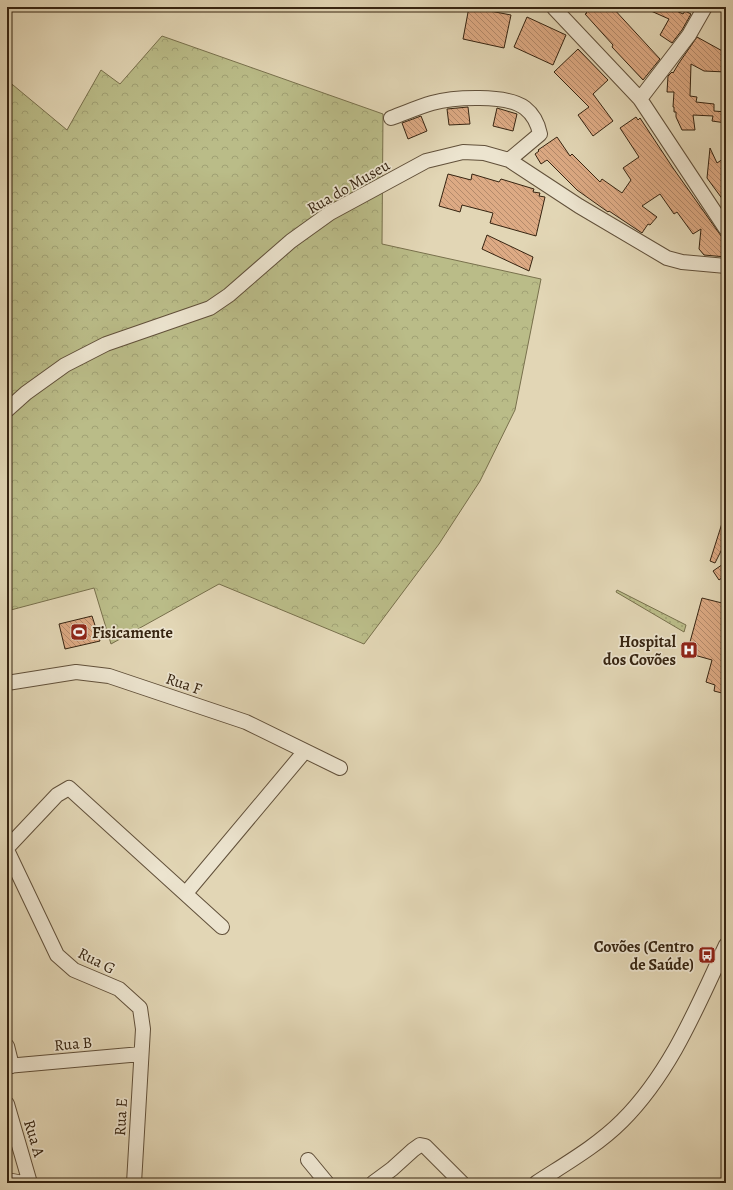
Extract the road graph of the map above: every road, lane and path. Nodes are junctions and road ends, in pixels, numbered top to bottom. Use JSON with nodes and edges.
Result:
{"nodes":[{"id":1,"x":552,"y":7,"type":"edge"},
{"id":2,"x":705,"y":7,"type":"edge"},
{"id":3,"x":640,"y":99,"type":"junction"},
{"id":4,"x":391,"y":118,"type":"dead end"},
{"id":5,"x":509,"y":160,"type":"junction"},
{"id":6,"x":726,"y":229,"type":"edge"},
{"id":7,"x":726,"y":266,"type":"edge"},
{"id":8,"x":7,"y":410,"type":"edge"},
{"id":9,"x":7,"y":683,"type":"edge"},
{"id":10,"x":305,"y":751,"type":"junction"},
{"id":11,"x":340,"y":768,"type":"dead end"},
{"id":12,"x":7,"y":849,"type":"edge"},
{"id":13,"x":186,"y":894,"type":"junction"},
{"id":14,"x":222,"y":927,"type":"dead end"},
{"id":15,"x":726,"y":945,"type":"edge"},
{"id":16,"x":7,"y":1046,"type":"edge"},
{"id":17,"x":141,"y":1054,"type":"junction"},
{"id":18,"x":10,"y":1066,"type":"edge"},
{"id":19,"x":7,"y":1104,"type":"edge"},
{"id":20,"x":308,"y":1160,"type":"dead end"},
{"id":21,"x":7,"y":1180,"type":"edge"},
{"id":22,"x":23,"y":1183,"type":"edge"},
{"id":23,"x":30,"y":1183,"type":"edge"},
{"id":24,"x":134,"y":1183,"type":"edge"},
{"id":25,"x":326,"y":1183,"type":"edge"},
{"id":26,"x":373,"y":1183,"type":"edge"},
{"id":27,"x":462,"y":1183,"type":"edge"},
{"id":28,"x":536,"y":1183,"type":"edge"}],
"edges":[{"from":1,"to":3,"type":"street"},
{"from":2,"to":3,"type":"street"},
{"from":3,"to":6,"type":"street"},
{"from":4,"to":5,"type":"street"},
{"from":5,"to":7,"type":"street","name":"Rua do Museu"},
{"from":5,"to":8,"type":"street","name":"Rua do Museu"},
{"from":9,"to":10,"type":"street","name":"Rua F"},
{"from":10,"to":11,"type":"street","name":"Rua F"},
{"from":10,"to":13,"type":"street"},
{"from":12,"to":13,"type":"street"},
{"from":12,"to":17,"type":"street","name":"Rua G"},
{"from":13,"to":14,"type":"street"},
{"from":15,"to":28,"type":"street"},
{"from":16,"to":18,"type":"street"},
{"from":17,"to":18,"type":"street","name":"Rua B"},
{"from":17,"to":24,"type":"street","name":"Rua E"},
{"from":19,"to":23,"type":"street","name":"Rua A"},
{"from":20,"to":25,"type":"street"},
{"from":21,"to":22,"type":"street"},
{"from":26,"to":27,"type":"street"}]}
